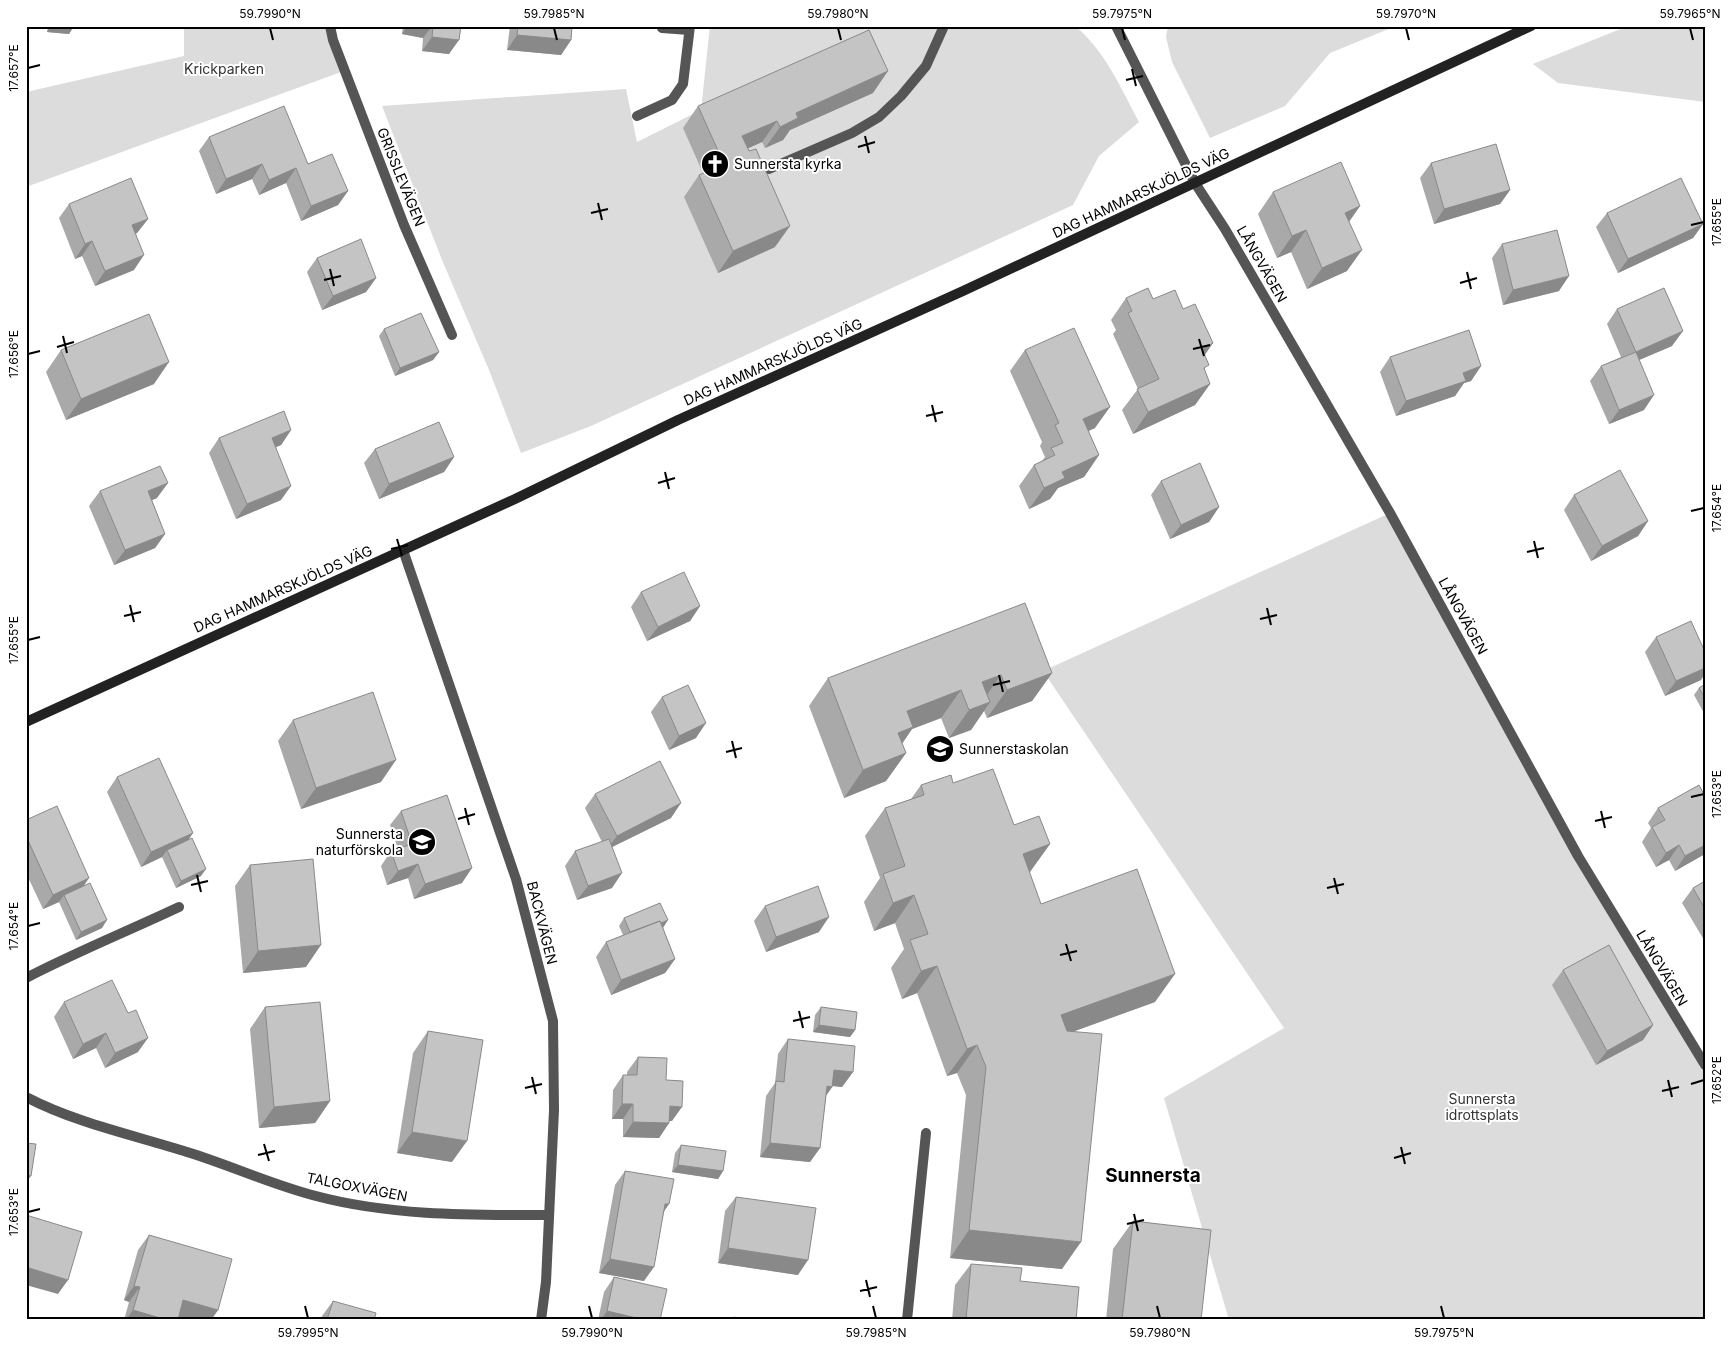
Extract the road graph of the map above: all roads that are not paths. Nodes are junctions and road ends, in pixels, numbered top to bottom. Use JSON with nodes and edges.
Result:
{"nodes":[{"id":1,"x":330,"y":26,"type":"edge"},
{"id":2,"x":944,"y":26,"type":"edge"},
{"id":3,"x":1116,"y":26,"type":"edge"},
{"id":4,"x":1531,"y":26,"type":"edge"},
{"id":5,"x":662,"y":28,"type":"dead end"},
{"id":6,"x":689,"y":28,"type":"edge"},
{"id":7,"x":637,"y":116,"type":"dead end"},
{"id":8,"x":768,"y":169,"type":"dead end"},
{"id":9,"x":1194,"y":183,"type":"junction"},
{"id":10,"x":452,"y":335,"type":"dead end"},
{"id":11,"x":403,"y":550,"type":"junction"},
{"id":12,"x":26,"y":722,"type":"edge"},
{"id":13,"x":179,"y":907,"type":"dead end"},
{"id":14,"x":26,"y":978,"type":"edge"},
{"id":15,"x":1705,"y":1065,"type":"edge"},
{"id":16,"x":26,"y":1097,"type":"edge"},
{"id":17,"x":926,"y":1133,"type":"dead end"},
{"id":18,"x":548,"y":1215,"type":"junction"},
{"id":19,"x":541,"y":1320,"type":"edge"},
{"id":20,"x":907,"y":1320,"type":"edge"}],
"edges":[{"from":1,"to":10,"type":"street","name":"GRISSLEVÄGEN"},
{"from":2,"to":8,"type":"street"},
{"from":3,"to":9,"type":"street","name":"LÅNGVÄGEN"},
{"from":4,"to":9,"type":"main road","name":"DAG HAMMARSKJÖLDS VÄG"},
{"from":5,"to":6,"type":"street"},
{"from":6,"to":7,"type":"street"},
{"from":9,"to":11,"type":"main road","name":"DAG HAMMARSKJÖLDS VÄG"},
{"from":9,"to":15,"type":"street","name":"LÅNGVÄGEN"},
{"from":11,"to":12,"type":"main road","name":"DAG HAMMARSKJÖLDS VÄG"},
{"from":11,"to":18,"type":"street","name":"BACKVÄGEN"},
{"from":13,"to":14,"type":"street"},
{"from":16,"to":18,"type":"street","name":"TALGOXVÄGEN"},
{"from":17,"to":20,"type":"street"},
{"from":18,"to":19,"type":"street","name":"BACKVÄGEN"}]}
